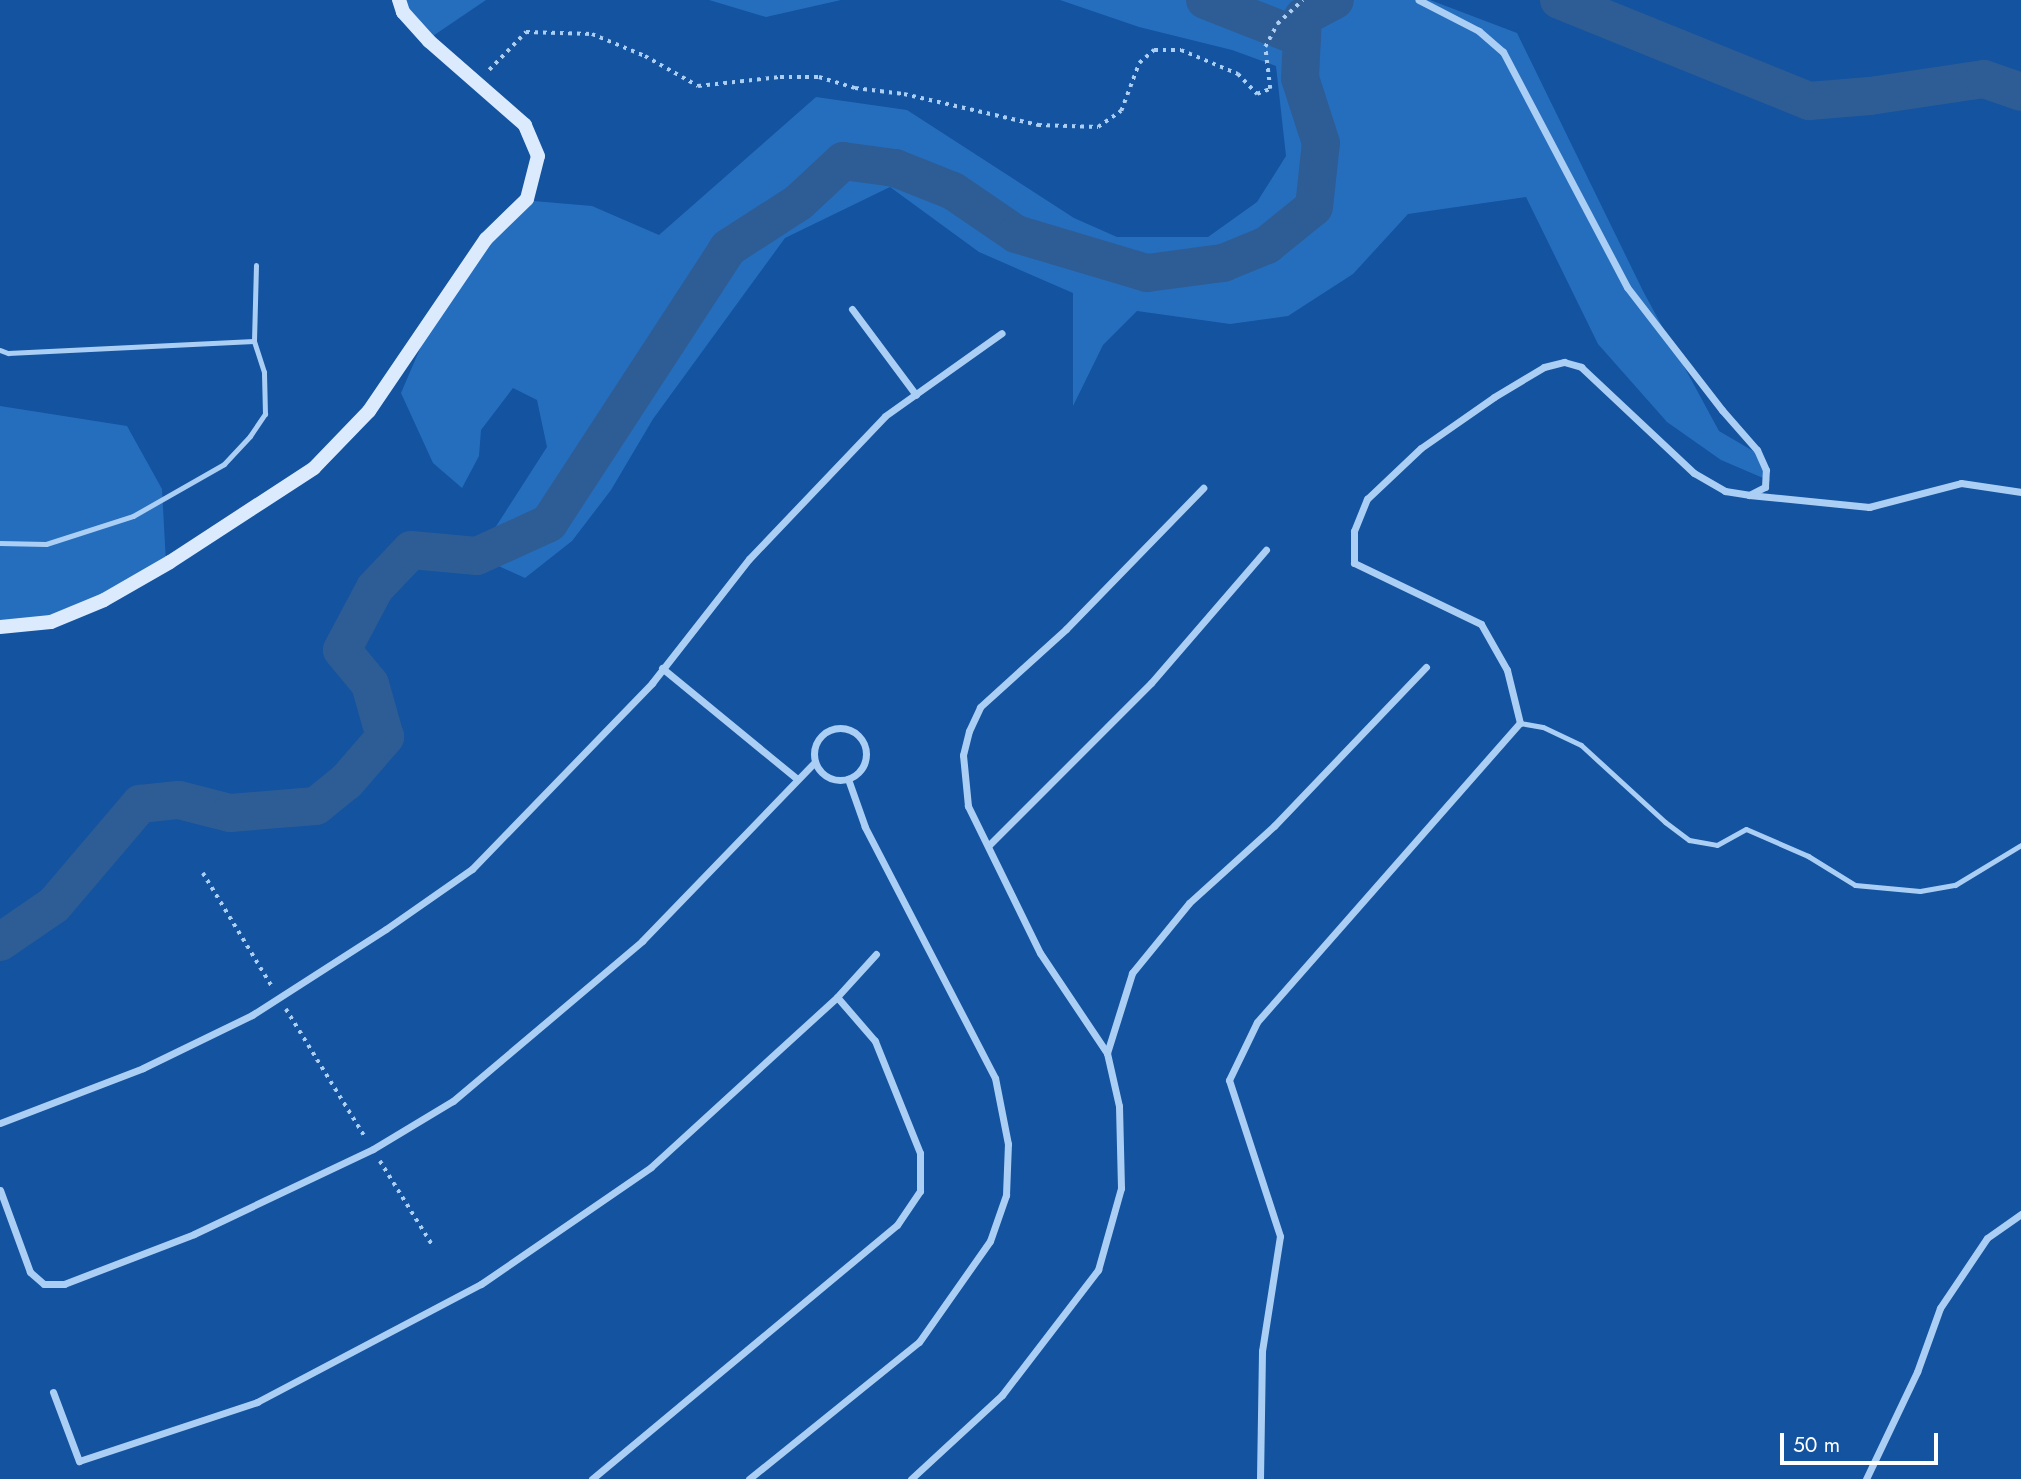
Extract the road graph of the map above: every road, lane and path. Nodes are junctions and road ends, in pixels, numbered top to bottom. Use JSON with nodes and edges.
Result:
{"nodes":[{"id":1,"x":399,"y":0,"type":"edge"},
{"id":2,"x":1303,"y":0,"type":"edge"},
{"id":3,"x":1419,"y":0,"type":"edge"},
{"id":4,"x":478,"y":83,"type":"junction"},
{"id":5,"x":256,"y":265,"type":"dead end"},
{"id":6,"x":852,"y":309,"type":"dead end"},
{"id":7,"x":1002,"y":333,"type":"dead end"},
{"id":8,"x":254,"y":341,"type":"junction"},
{"id":9,"x":0,"y":350,"type":"edge"},
{"id":10,"x":916,"y":395,"type":"junction"},
{"id":11,"x":1203,"y":488,"type":"dead end"},
{"id":12,"x":2021,"y":492,"type":"edge"},
{"id":13,"x":1749,"y":495,"type":"junction"},
{"id":14,"x":0,"y":543,"type":"edge"},
{"id":15,"x":1266,"y":550,"type":"dead end"},
{"id":16,"x":0,"y":628,"type":"edge"},
{"id":17,"x":1426,"y":667,"type":"dead end"},
{"id":18,"x":662,"y":668,"type":"junction"},
{"id":19,"x":1520,"y":723,"type":"junction"},
{"id":20,"x":814,"y":763,"type":"junction"},
{"id":21,"x":797,"y":779,"type":"junction"},
{"id":22,"x":848,"y":779,"type":"junction"},
{"id":23,"x":989,"y":845,"type":"junction"},
{"id":24,"x":2021,"y":845,"type":"edge"},
{"id":25,"x":203,"y":873,"type":"dead end"},
{"id":26,"x":876,"y":954,"type":"dead end"},
{"id":27,"x":837,"y":996,"type":"junction"},
{"id":28,"x":279,"y":998,"type":"junction"},
{"id":29,"x":1107,"y":1053,"type":"junction"},
{"id":30,"x":0,"y":1123,"type":"edge"},
{"id":31,"x":373,"y":1149,"type":"junction"},
{"id":32,"x":0,"y":1190,"type":"edge"},
{"id":33,"x":2021,"y":1214,"type":"edge"},
{"id":34,"x":433,"y":1246,"type":"dead end"},
{"id":35,"x":53,"y":1392,"type":"dead end"},
{"id":36,"x":592,"y":1479,"type":"edge"},
{"id":37,"x":750,"y":1479,"type":"edge"},
{"id":38,"x":911,"y":1479,"type":"edge"},
{"id":39,"x":1260,"y":1479,"type":"edge"},
{"id":40,"x":1866,"y":1479,"type":"edge"}],
"edges":[{"from":1,"to":4,"type":"street"},
{"from":2,"to":4,"type":"path"},
{"from":3,"to":13,"type":"street"},
{"from":4,"to":16,"type":"street"},
{"from":5,"to":8,"type":"lane"},
{"from":6,"to":10,"type":"street"},
{"from":7,"to":10,"type":"street"},
{"from":8,"to":9,"type":"lane"},
{"from":8,"to":14,"type":"lane"},
{"from":10,"to":18,"type":"street"},
{"from":11,"to":23,"type":"street"},
{"from":12,"to":13,"type":"street"},
{"from":13,"to":19,"type":"street"},
{"from":15,"to":23,"type":"street"},
{"from":17,"to":29,"type":"street"},
{"from":18,"to":21,"type":"street"},
{"from":18,"to":28,"type":"street"},
{"from":19,"to":24,"type":"lane"},
{"from":19,"to":39,"type":"street"},
{"from":20,"to":21,"type":"street"},
{"from":20,"to":22,"type":"street"},
{"from":20,"to":22,"type":"street"},
{"from":21,"to":31,"type":"street"},
{"from":22,"to":37,"type":"street"},
{"from":23,"to":29,"type":"street"},
{"from":25,"to":28,"type":"path"},
{"from":26,"to":27,"type":"street"},
{"from":27,"to":35,"type":"street"},
{"from":27,"to":36,"type":"street"},
{"from":28,"to":30,"type":"street"},
{"from":28,"to":31,"type":"path"},
{"from":29,"to":38,"type":"street"},
{"from":31,"to":32,"type":"street"},
{"from":31,"to":34,"type":"path"},
{"from":33,"to":40,"type":"street"}]}
